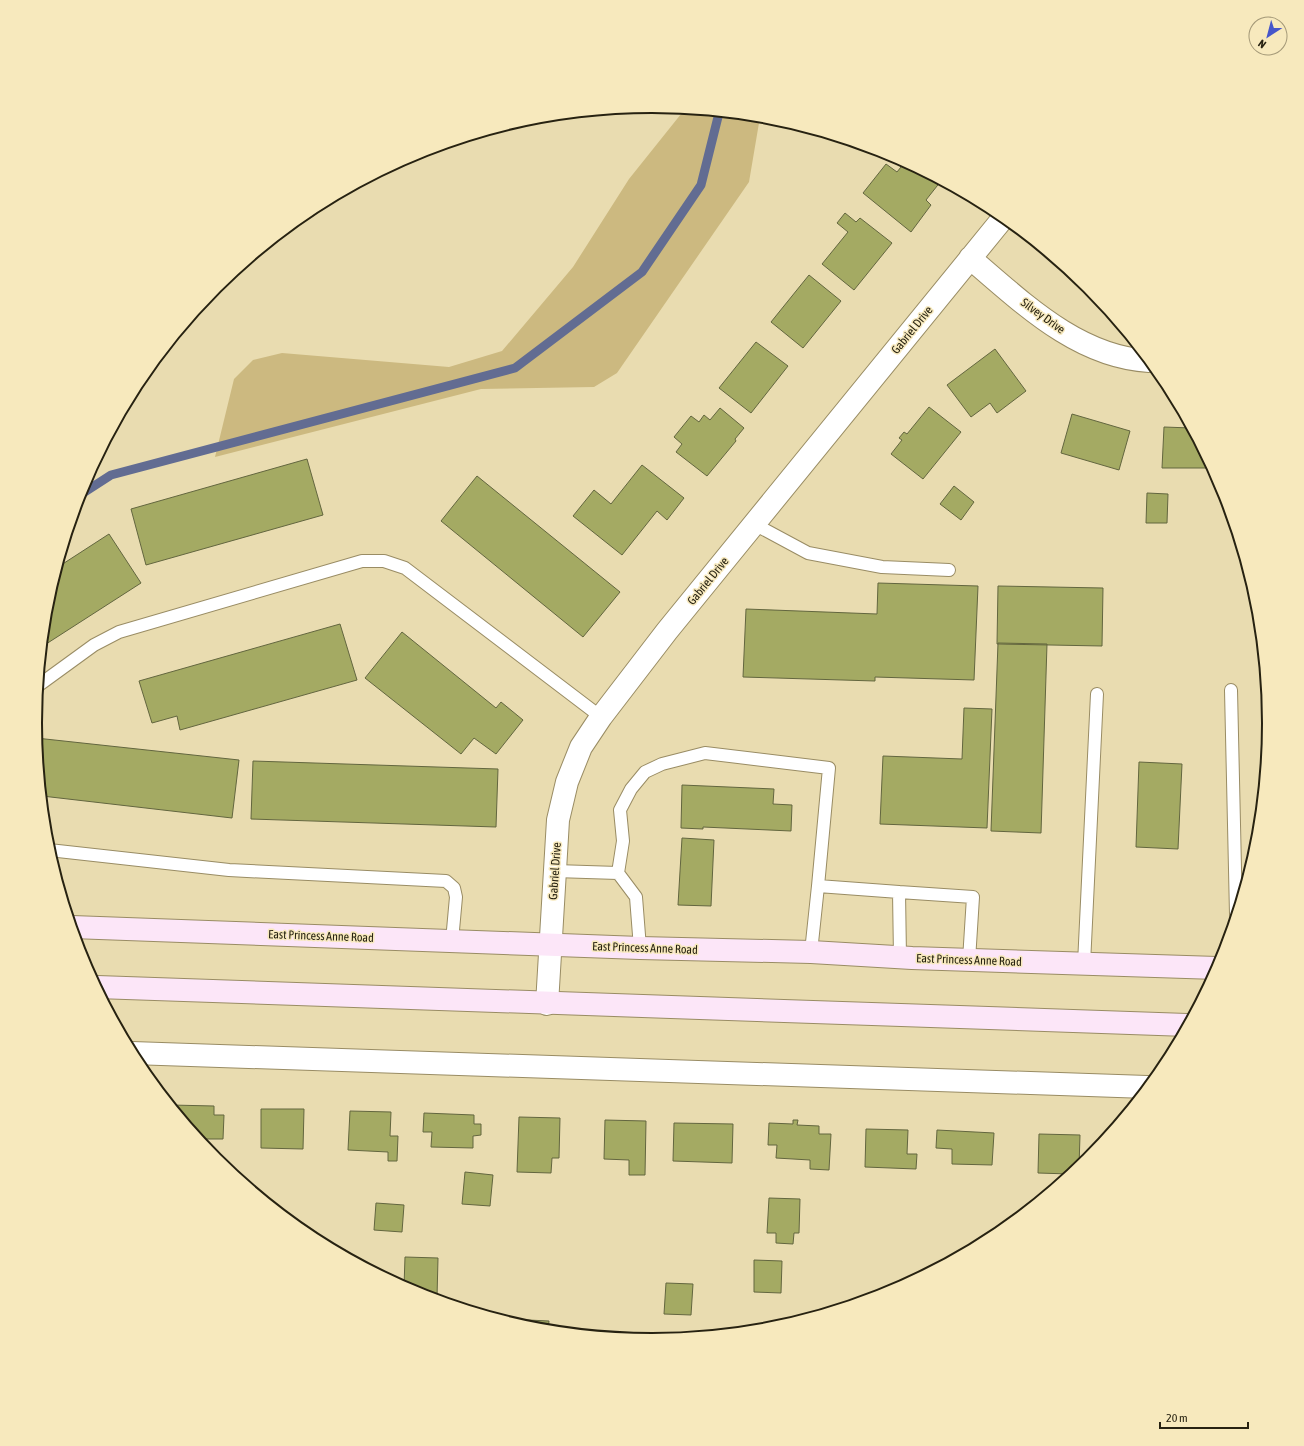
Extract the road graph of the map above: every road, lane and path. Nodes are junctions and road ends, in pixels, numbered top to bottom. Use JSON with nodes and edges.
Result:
{"nodes":[{"id":1,"x":1000,"y":222,"type":"edge"},
{"id":2,"x":970,"y":258,"type":"junction"},
{"id":3,"x":1141,"y":359,"type":"edge"},
{"id":4,"x":754,"y":524,"type":"junction"},
{"id":5,"x":949,"y":570,"type":"dead end"},
{"id":6,"x":43,"y":682,"type":"edge"},
{"id":7,"x":1231,"y":690,"type":"dead end"},
{"id":8,"x":1097,"y":694,"type":"dead end"},
{"id":9,"x":601,"y":717,"type":"junction"},
{"id":10,"x":56,"y":851,"type":"edge"},
{"id":11,"x":555,"y":870,"type":"junction"},
{"id":12,"x":618,"y":873,"type":"junction"},
{"id":13,"x":818,"y":886,"type":"junction"},
{"id":14,"x":899,"y":892,"type":"junction"},
{"id":15,"x":1236,"y":899,"type":"edge"},
{"id":16,"x":77,"y":927,"type":"edge"},
{"id":17,"x":452,"y":941,"type":"junction"},
{"id":18,"x":550,"y":944,"type":"junction"},
{"id":19,"x":640,"y":948,"type":"junction"},
{"id":20,"x":811,"y":952,"type":"junction"},
{"id":21,"x":900,"y":957,"type":"junction"},
{"id":22,"x":969,"y":960,"type":"junction"},
{"id":23,"x":1084,"y":964,"type":"junction"},
{"id":24,"x":1211,"y":968,"type":"edge"},
{"id":25,"x":102,"y":987,"type":"edge"},
{"id":26,"x":547,"y":1004,"type":"junction"},
{"id":27,"x":1182,"y":1025,"type":"edge"},
{"id":28,"x":140,"y":1054,"type":"edge"},
{"id":29,"x":1141,"y":1087,"type":"edge"}],
"edges":[{"from":1,"to":2,"type":"street","name":"Gabriel Drive"},
{"from":2,"to":3,"type":"street","name":"Silvey Drive"},
{"from":2,"to":4,"type":"street","name":"Gabriel Drive"},
{"from":4,"to":5,"type":"lane"},
{"from":4,"to":9,"type":"street","name":"Gabriel Drive"},
{"from":6,"to":9,"type":"lane"},
{"from":7,"to":15,"type":"lane"},
{"from":8,"to":23,"type":"lane"},
{"from":9,"to":11,"type":"street","name":"Gabriel Drive"},
{"from":10,"to":17,"type":"lane"},
{"from":11,"to":12,"type":"lane"},
{"from":11,"to":18,"type":"street","name":"Gabriel Drive"},
{"from":12,"to":13,"type":"lane"},
{"from":12,"to":19,"type":"lane"},
{"from":13,"to":14,"type":"lane"},
{"from":13,"to":20,"type":"lane"},
{"from":14,"to":21,"type":"lane"},
{"from":14,"to":22,"type":"lane"},
{"from":16,"to":17,"type":"main road","name":"East Princess Anne Road"},
{"from":17,"to":18,"type":"main road","name":"East Princess Anne Road"},
{"from":18,"to":19,"type":"main road","name":"East Princess Anne Road"},
{"from":18,"to":26,"type":"street","name":"Gabriel Drive"},
{"from":19,"to":20,"type":"main road","name":"East Princess Anne Road"},
{"from":20,"to":21,"type":"main road","name":"East Princess Anne Road"},
{"from":21,"to":22,"type":"main road","name":"East Princess Anne Road"},
{"from":22,"to":23,"type":"main road","name":"East Princess Anne Road"},
{"from":23,"to":24,"type":"main road","name":"East Princess Anne Road"},
{"from":25,"to":26,"type":"main road"},
{"from":26,"to":27,"type":"main road"},
{"from":28,"to":29,"type":"street"}]}
